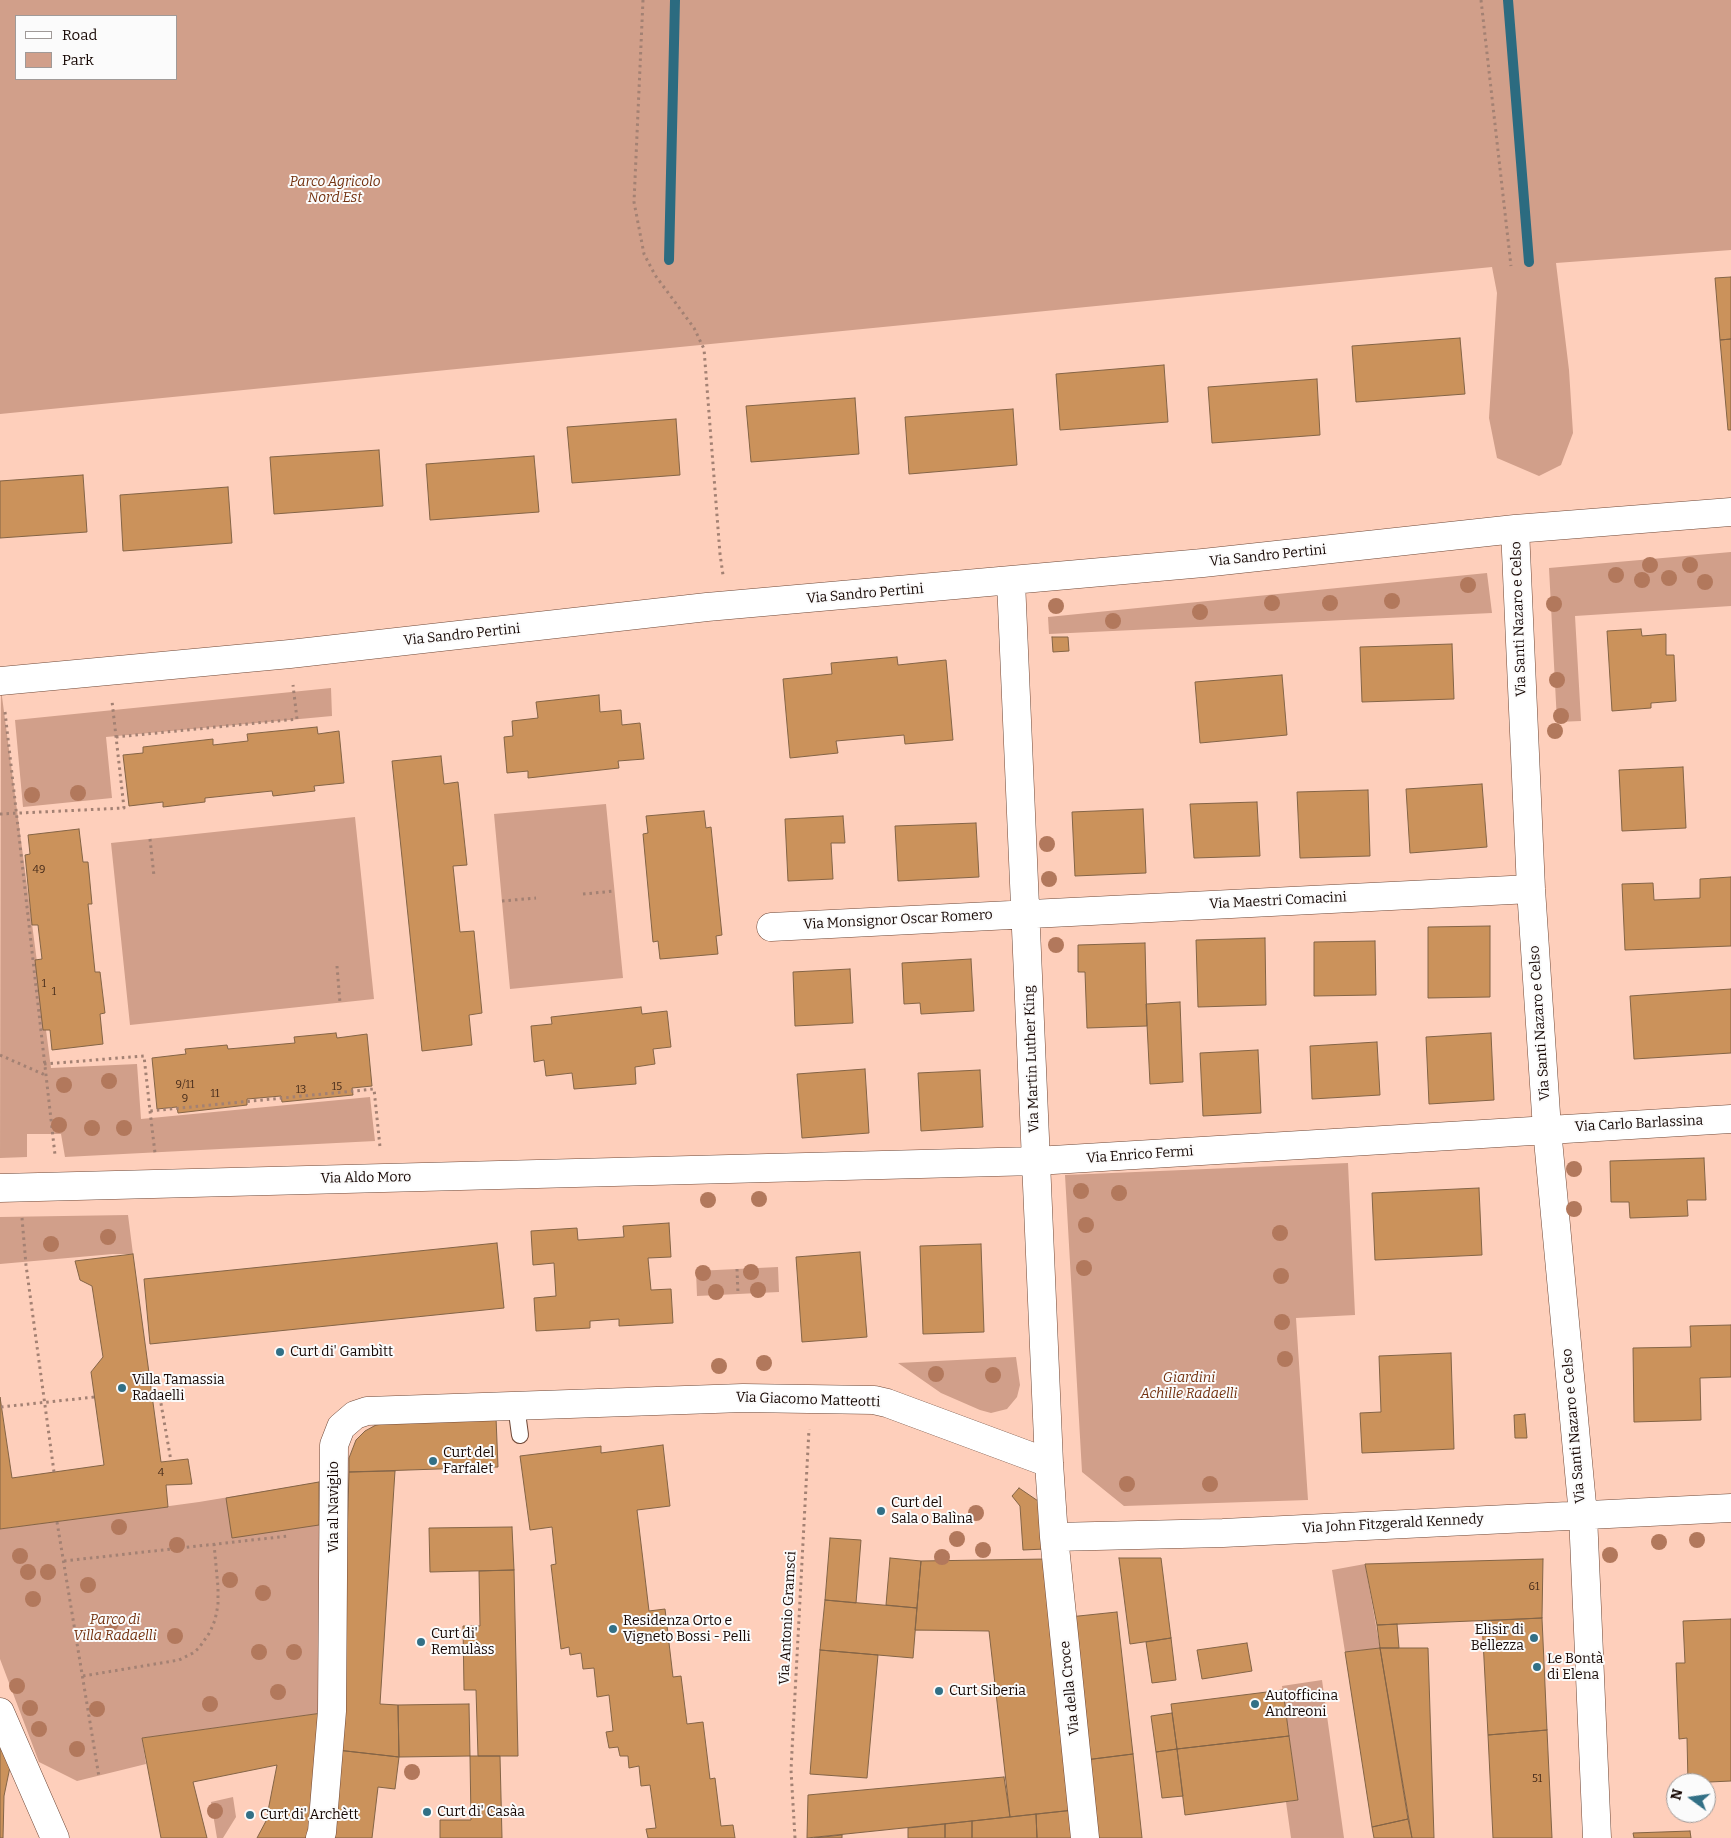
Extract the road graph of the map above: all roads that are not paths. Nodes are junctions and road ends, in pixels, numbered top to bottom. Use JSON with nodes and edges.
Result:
{"nodes":[{"id":1,"x":1731,"y":512,"type":"edge"},
{"id":2,"x":1515,"y":529,"type":"junction"},
{"id":3,"x":1011,"y":581,"type":"junction"},
{"id":4,"x":2,"y":693,"type":"edge"},
{"id":5,"x":1531,"y":889,"type":"junction"},
{"id":6,"x":1026,"y":914,"type":"junction"},
{"id":7,"x":771,"y":926,"type":"dead end"},
{"id":8,"x":1731,"y":1119,"type":"edge"},
{"id":9,"x":1547,"y":1129,"type":"junction"},
{"id":10,"x":1036,"y":1161,"type":"junction"},
{"id":11,"x":732,"y":1169,"type":"joint"},
{"id":12,"x":10,"y":1187,"type":"edge"},
{"id":13,"x":586,"y":1404,"type":"joint"},
{"id":14,"x":516,"y":1406,"type":"junction"},
{"id":15,"x":520,"y":1435,"type":"dead end"},
{"id":16,"x":1049,"y":1462,"type":"junction"},
{"id":17,"x":1731,"y":1508,"type":"edge"},
{"id":18,"x":1583,"y":1516,"type":"junction"},
{"id":19,"x":1054,"y":1537,"type":"junction"},
{"id":20,"x":0,"y":1712,"type":"edge"},
{"id":21,"x":321,"y":1835,"type":"edge"},
{"id":22,"x":56,"y":1838,"type":"edge"},
{"id":23,"x":1085,"y":1838,"type":"edge"},
{"id":24,"x":1597,"y":1838,"type":"edge"}],
"edges":[{"from":1,"to":2,"type":"street","name":"Via Sandro Pertini"},
{"from":2,"to":3,"type":"street","name":"Via Sandro Pertini"},
{"from":2,"to":5,"type":"street","name":"Via Santi Nazaro e Celso"},
{"from":3,"to":4,"type":"street","name":"Via Sandro Pertini"},
{"from":3,"to":6,"type":"street","name":"Via Martin Luther King"},
{"from":5,"to":6,"type":"street","name":"Via Maestri Comacini"},
{"from":5,"to":9,"type":"street","name":"Via Santi Nazaro e Celso"},
{"from":6,"to":7,"type":"street","name":"Via Monsignor Oscar Romero"},
{"from":6,"to":10,"type":"street","name":"Via Martin Luther King"},
{"from":8,"to":9,"type":"street","name":"Via Carlo Barlassina"},
{"from":9,"to":10,"type":"street","name":"Via Enrico Fermi"},
{"from":9,"to":18,"type":"street","name":"Via Santi Nazaro e Celso"},
{"from":10,"to":11,"type":"street","name":"Via Enrico Fermi"},
{"from":10,"to":16,"type":"street","name":"Via Martin Luther King"},
{"from":11,"to":12,"type":"street","name":"Via Aldo Moro"},
{"from":13,"to":14,"type":"street","name":"Via al Naviglio"},
{"from":13,"to":16,"type":"street","name":"Via Giacomo Matteotti"},
{"from":14,"to":15,"type":"lane"},
{"from":14,"to":21,"type":"street","name":"Via al Naviglio"},
{"from":16,"to":19,"type":"street","name":"Via Martin Luther King"},
{"from":17,"to":18,"type":"street","name":"Via John Fitzgerald Kennedy"},
{"from":18,"to":19,"type":"street","name":"Via John Fitzgerald Kennedy"},
{"from":18,"to":24,"type":"street","name":"Via Santi Nazaro e Celso"},
{"from":19,"to":23,"type":"street","name":"Via della Croce"},
{"from":20,"to":22,"type":"street"}]}
